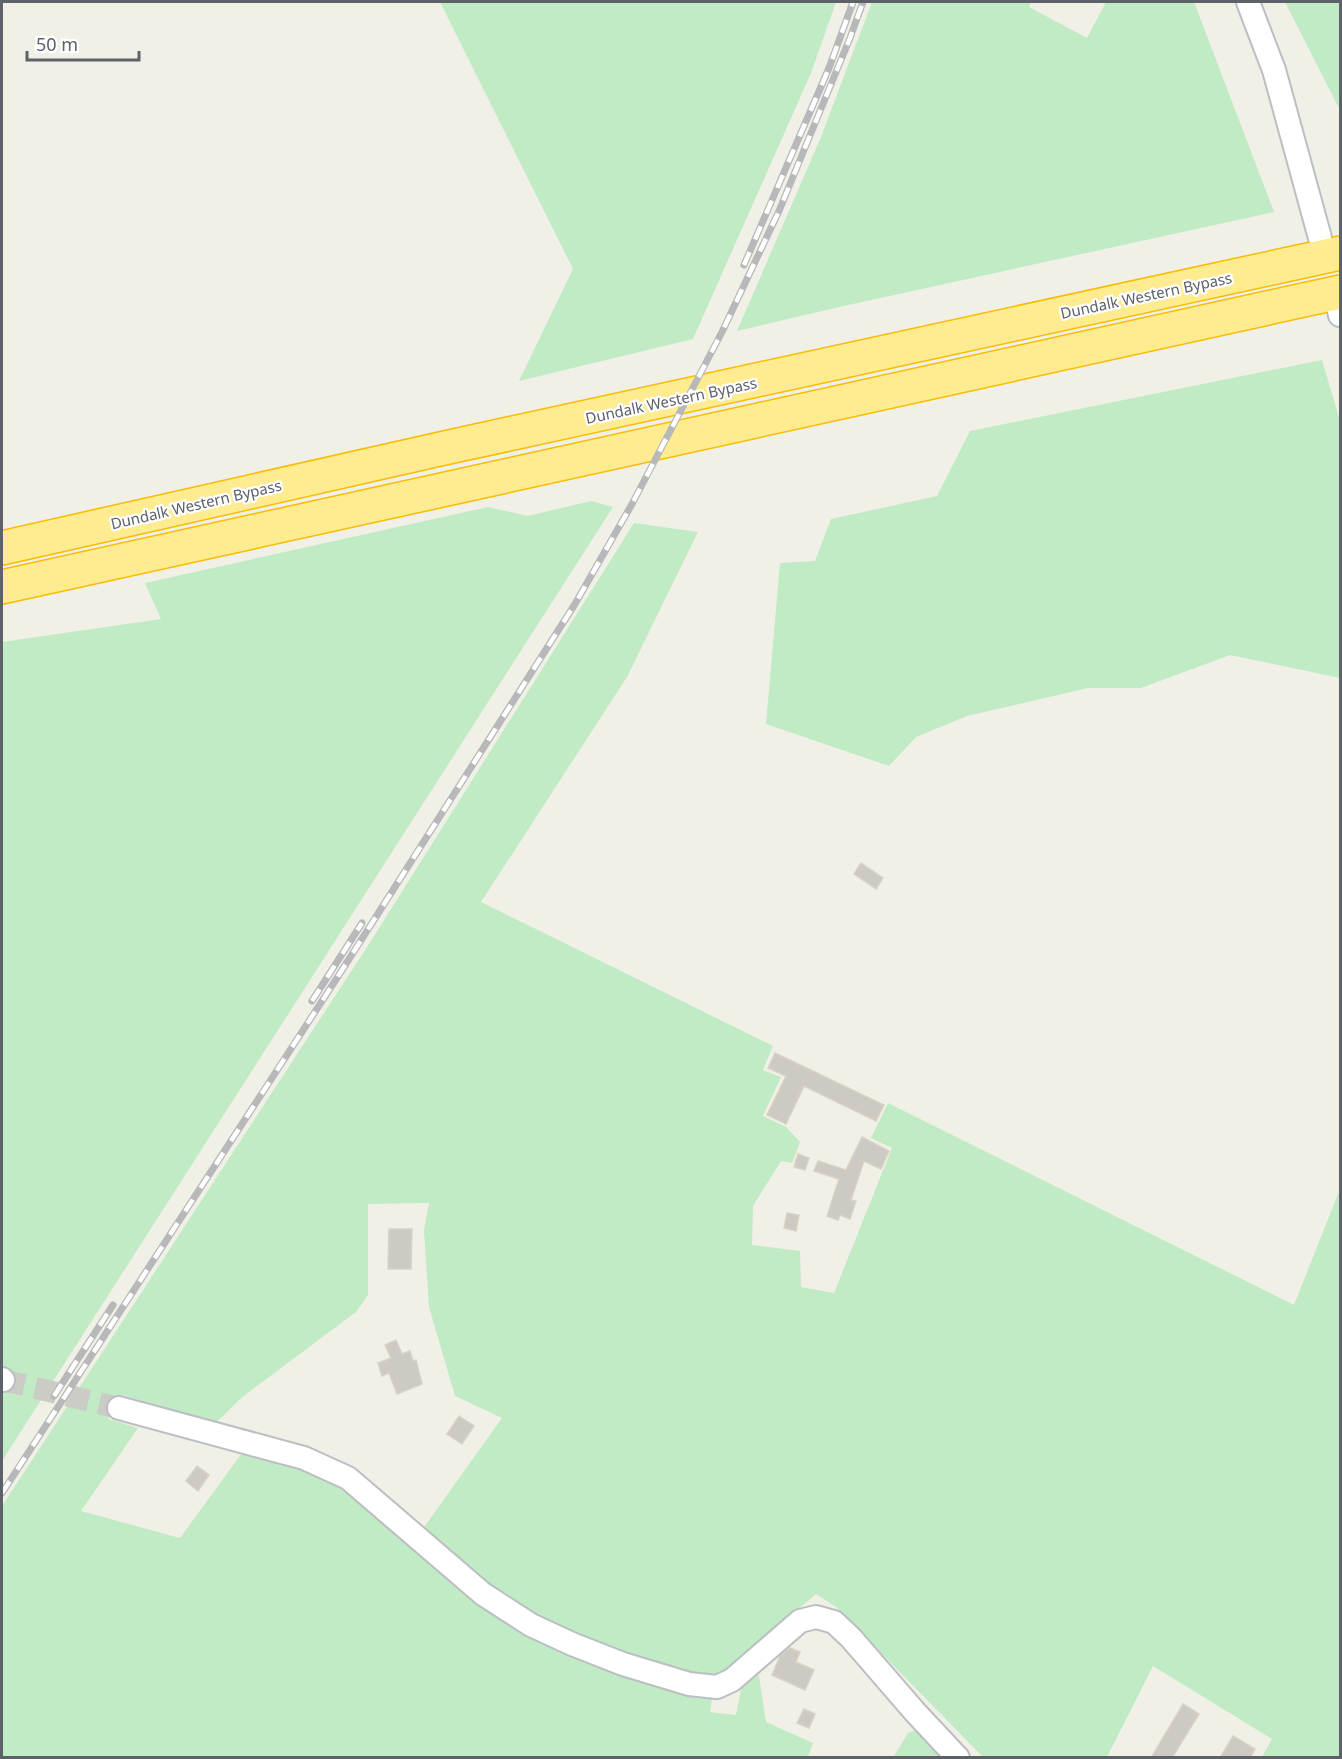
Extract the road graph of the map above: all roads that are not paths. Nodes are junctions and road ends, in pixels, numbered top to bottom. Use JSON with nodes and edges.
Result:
{"nodes":[{"id":1,"x":1248,"y":2,"type":"edge"},
{"id":2,"x":1330,"y":245,"type":"edge"},
{"id":3,"x":1340,"y":306,"type":"edge"},
{"id":4,"x":587,"y":418,"type":"junction"},
{"id":5,"x":2,"y":533,"type":"edge"},
{"id":6,"x":2,"y":548,"type":"edge"},
{"id":7,"x":150,"y":553,"type":"junction"},
{"id":8,"x":2,"y":587,"type":"edge"},
{"id":9,"x":2,"y":598,"type":"edge"},
{"id":10,"x":118,"y":1408,"type":"tunnel mouth"},
{"id":11,"x":958,"y":1758,"type":"edge"}],
"edges":[{"from":1,"to":2,"type":"street"},
{"from":2,"to":4,"type":"highway","name":"Dundalk Western Bypass"},
{"from":3,"to":7,"type":"highway"},
{"from":4,"to":5,"type":"highway"},
{"from":4,"to":6,"type":"highway","name":"Dundalk Western Bypass"},
{"from":7,"to":8,"type":"highway"},
{"from":7,"to":9,"type":"highway"},
{"from":10,"to":11,"type":"street"}]}
